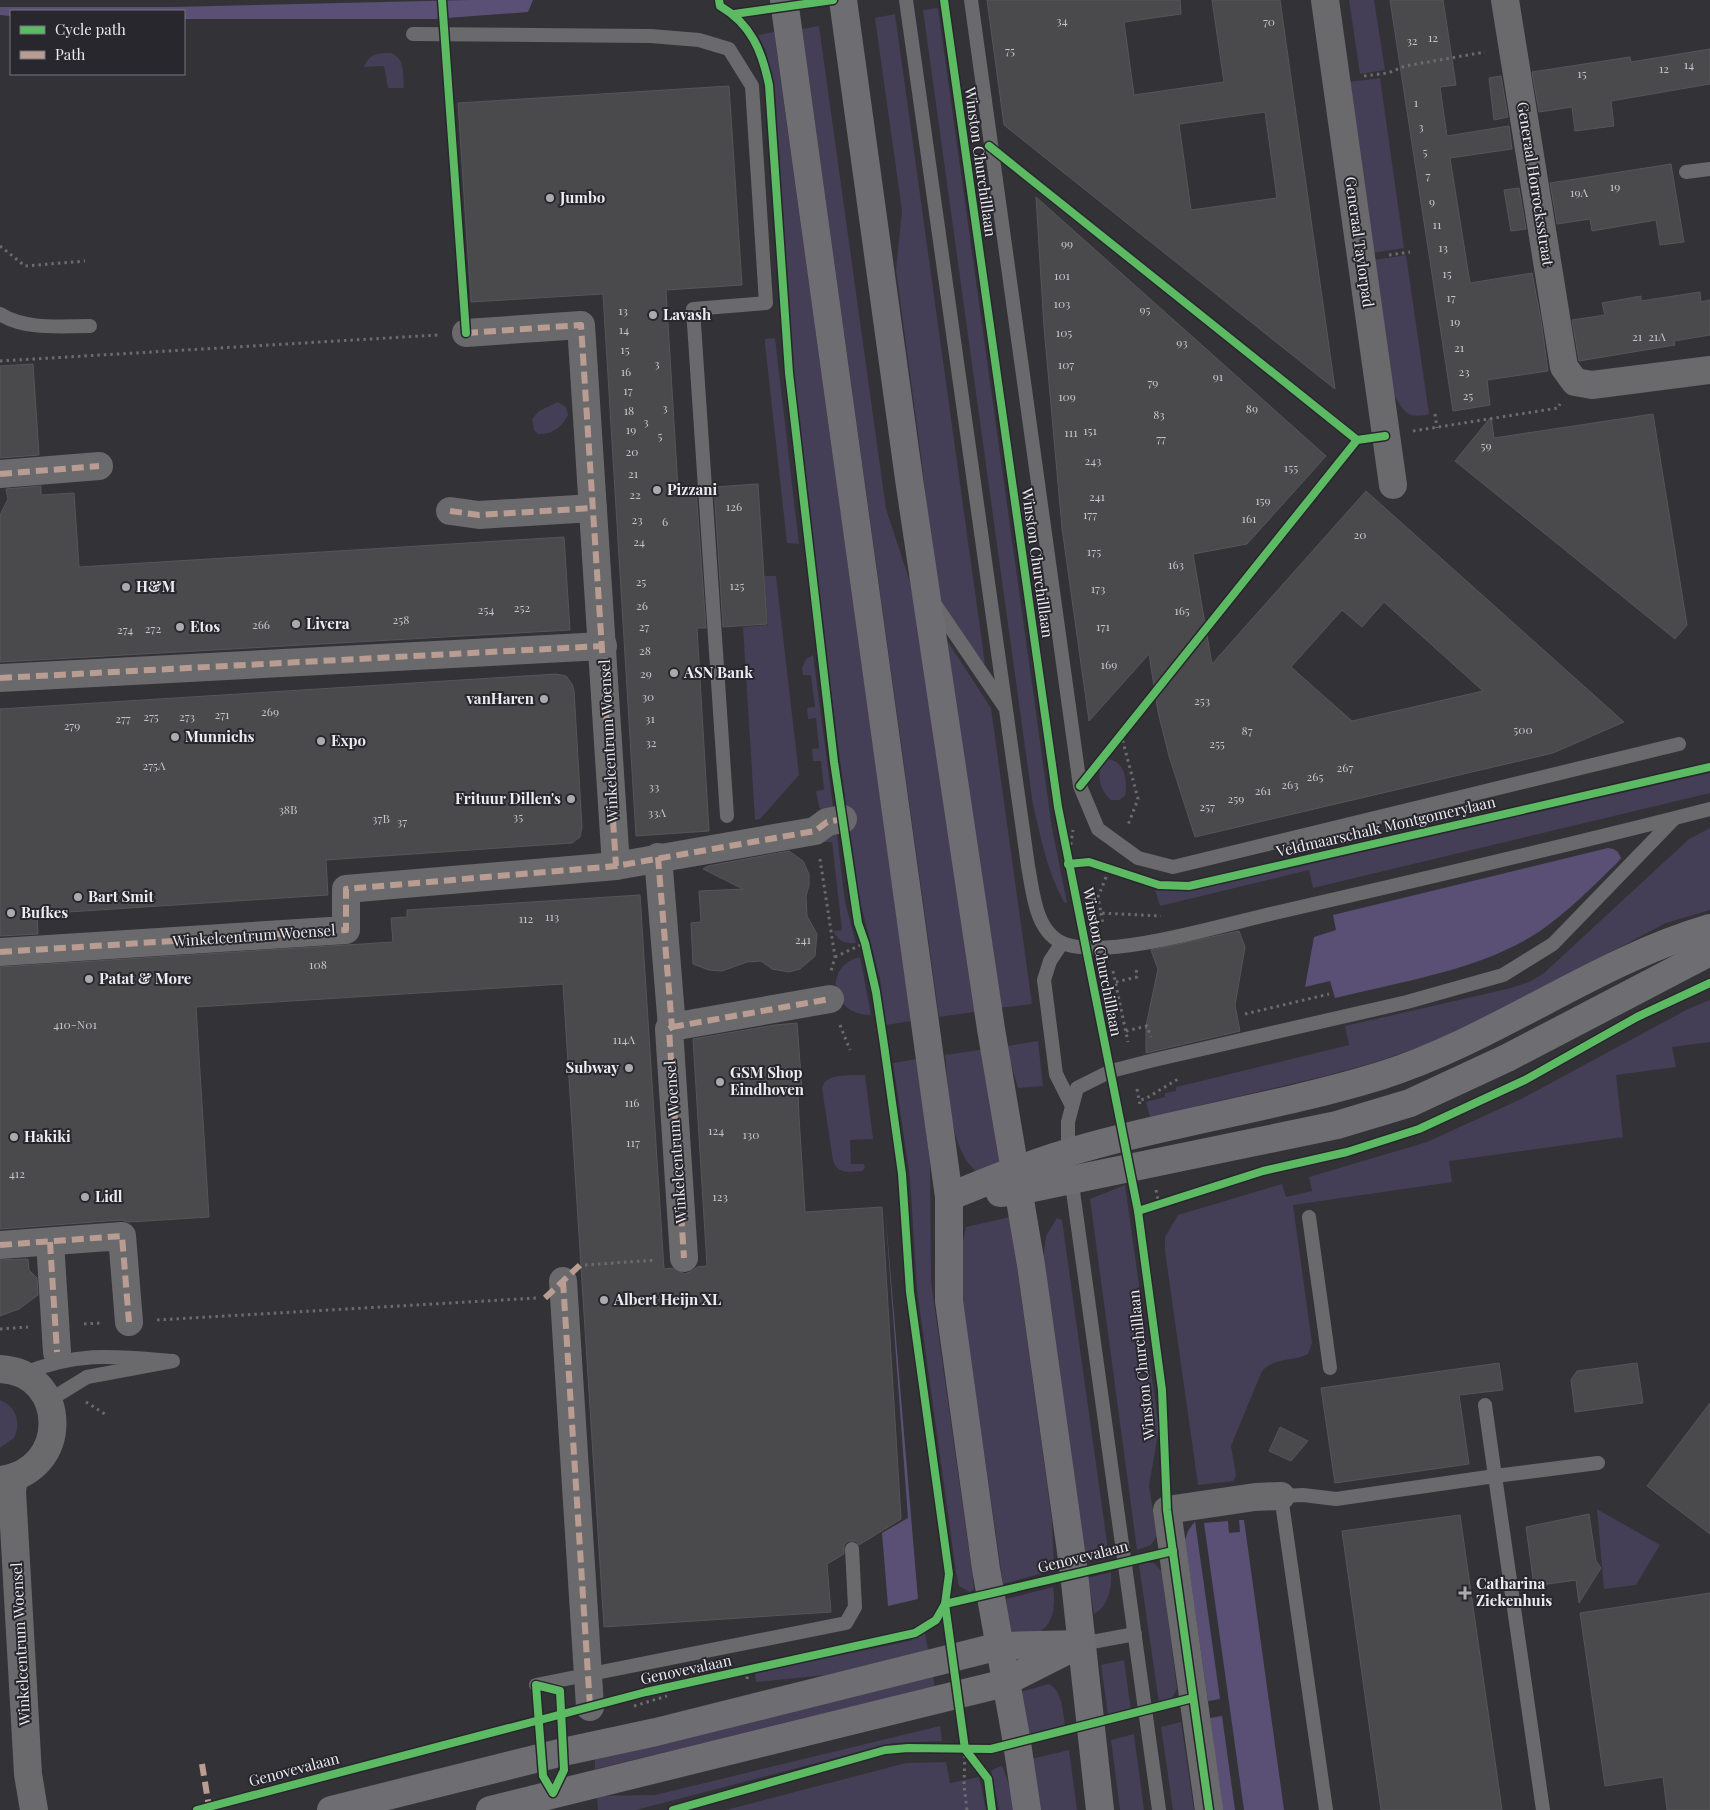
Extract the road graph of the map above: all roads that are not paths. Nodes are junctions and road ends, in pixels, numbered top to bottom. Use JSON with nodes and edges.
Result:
{"nodes":[{"id":1,"x":784,"y":0,"type":"edge"},
{"id":2,"x":843,"y":0,"type":"edge"},
{"id":3,"x":906,"y":0,"type":"edge"},
{"id":4,"x":971,"y":0,"type":"edge"},
{"id":5,"x":1325,"y":0,"type":"edge"},
{"id":6,"x":1506,"y":0,"type":"edge"},
{"id":7,"x":414,"y":34,"type":"dead end"},
{"id":8,"x":1710,"y":169,"type":"edge"},
{"id":9,"x":1686,"y":172,"type":"dead end"},
{"id":10,"x":0,"y":314,"type":"edge"},
{"id":11,"x":90,"y":326,"type":"dead end"},
{"id":12,"x":466,"y":333,"type":"road end"},
{"id":13,"x":1710,"y":370,"type":"edge"},
{"id":14,"x":99,"y":466,"type":"dead end"},
{"id":15,"x":0,"y":474,"type":"edge"},
{"id":16,"x":1393,"y":485,"type":"dead end"},
{"id":17,"x":593,"y":508,"type":"junction"},
{"id":18,"x":450,"y":511,"type":"dead end"},
{"id":19,"x":926,"y":588,"type":"junction"},
{"id":20,"x":603,"y":646,"type":"junction"},
{"id":21,"x":0,"y":678,"type":"edge"},
{"id":22,"x":1006,"y":709,"type":"junction"},
{"id":23,"x":1679,"y":744,"type":"dead end"},
{"id":24,"x":1710,"y":809,"type":"edge"},
{"id":25,"x":727,"y":816,"type":"dead end"},
{"id":26,"x":843,"y":818,"type":"dead end"},
{"id":27,"x":1675,"y":818,"type":"junction"},
{"id":28,"x":658,"y":857,"type":"junction"},
{"id":29,"x":616,"y":866,"type":"junction"},
{"id":30,"x":1710,"y":928,"type":"edge"},
{"id":31,"x":1062,"y":943,"type":"junction"},
{"id":32,"x":0,"y":952,"type":"edge"},
{"id":33,"x":1710,"y":952,"type":"edge"},
{"id":34,"x":830,"y":999,"type":"road end"},
{"id":35,"x":672,"y":1027,"type":"junction"},
{"id":36,"x":1071,"y":1104,"type":"junction"},
{"id":37,"x":1068,"y":1152,"type":"junction"},
{"id":38,"x":1071,"y":1180,"type":"junction"},
{"id":39,"x":1016,"y":1181,"type":"junction"},
{"id":40,"x":949,"y":1197,"type":"junction"},
{"id":41,"x":1309,"y":1217,"type":"dead end"},
{"id":42,"x":50,"y":1242,"type":"junction"},
{"id":43,"x":0,"y":1245,"type":"edge"},
{"id":44,"x":684,"y":1258,"type":"road end"},
{"id":45,"x":563,"y":1281,"type":"road end"},
{"id":46,"x":129,"y":1322,"type":"road end"},
{"id":47,"x":56,"y":1339,"type":"road end"},
{"id":48,"x":1330,"y":1368,"type":"dead end"},
{"id":49,"x":11,"y":1372,"type":"edge"},
{"id":50,"x":48,"y":1401,"type":"junction"},
{"id":51,"x":1485,"y":1405,"type":"dead end"},
{"id":52,"x":1598,"y":1463,"type":"dead end"},
{"id":53,"x":1494,"y":1476,"type":"junction"},
{"id":54,"x":7,"y":1479,"type":"edge"},
{"id":55,"x":1281,"y":1496,"type":"junction"},
{"id":56,"x":852,"y":1549,"type":"dead end"},
{"id":57,"x":1135,"y":1634,"type":"junction"},
{"id":58,"x":1081,"y":1644,"type":"junction"},
{"id":59,"x":1000,"y":1646,"type":"junction"},
{"id":60,"x":588,"y":1675,"type":"junction"},
{"id":61,"x":1007,"y":1683,"type":"junction"},
{"id":62,"x":536,"y":1685,"type":"dead end"},
{"id":63,"x":590,"y":1707,"type":"dead end"},
{"id":64,"x":554,"y":1802,"type":"edge"},
{"id":65,"x":34,"y":1810,"type":"edge"},
{"id":66,"x":331,"y":1810,"type":"edge"},
{"id":67,"x":490,"y":1810,"type":"edge"},
{"id":68,"x":1027,"y":1810,"type":"edge"},
{"id":69,"x":1100,"y":1810,"type":"edge"},
{"id":70,"x":1159,"y":1810,"type":"edge"},
{"id":71,"x":1209,"y":1810,"type":"edge"},
{"id":72,"x":1326,"y":1810,"type":"edge"},
{"id":73,"x":1543,"y":1810,"type":"edge"}],
"edges":[{"from":1,"to":40,"type":"main road"},
{"from":2,"to":19,"type":"main road"},
{"from":3,"to":22,"type":"lane"},
{"from":4,"to":23,"type":"lane"},
{"from":5,"to":16,"type":"street","name":"Generaal Taylorpad"},
{"from":6,"to":13,"type":"street","name":"Generaal Horrocksstraat"},
{"from":7,"to":25,"type":"lane"},
{"from":8,"to":9,"type":"lane"},
{"from":10,"to":11,"type":"lane"},
{"from":12,"to":17,"type":"street","name":"Winkelcentrum Woensel"},
{"from":14,"to":15,"type":"street"},
{"from":17,"to":18,"type":"street"},
{"from":17,"to":20,"type":"street","name":"Winkelcentrum Woensel"},
{"from":19,"to":22,"type":"lane"},
{"from":19,"to":39,"type":"main road"},
{"from":20,"to":21,"type":"street","name":"Winkelcentrum Woensel"},
{"from":20,"to":29,"type":"street","name":"Winkelcentrum Woensel"},
{"from":22,"to":31,"type":"lane"},
{"from":24,"to":27,"type":"lane"},
{"from":26,"to":28,"type":"street","name":"Winkelcentrum Woensel"},
{"from":27,"to":31,"type":"lane"},
{"from":27,"to":36,"type":"lane"},
{"from":28,"to":29,"type":"street","name":"Winkelcentrum Woensel"},
{"from":28,"to":35,"type":"street","name":"Winkelcentrum Woensel"},
{"from":29,"to":32,"type":"street","name":"Winkelcentrum Woensel"},
{"from":30,"to":37,"type":"main road"},
{"from":31,"to":36,"type":"lane"},
{"from":33,"to":38,"type":"main road"},
{"from":34,"to":35,"type":"street"},
{"from":35,"to":44,"type":"street","name":"Winkelcentrum Woensel"},
{"from":36,"to":37,"type":"lane"},
{"from":37,"to":38,"type":"lane"},
{"from":37,"to":39,"type":"main road"},
{"from":38,"to":39,"type":"main road"},
{"from":38,"to":57,"type":"lane"},
{"from":39,"to":40,"type":"main road"},
{"from":39,"to":58,"type":"main road"},
{"from":40,"to":59,"type":"main road"},
{"from":41,"to":48,"type":"lane"},
{"from":42,"to":43,"type":"street"},
{"from":42,"to":46,"type":"street"},
{"from":42,"to":47,"type":"street"},
{"from":45,"to":60,"type":"street"},
{"from":49,"to":50,"type":"street"},
{"from":49,"to":50,"type":"lane"},
{"from":50,"to":54,"type":"street"},
{"from":51,"to":53,"type":"lane"},
{"from":52,"to":53,"type":"lane"},
{"from":53,"to":55,"type":"lane"},
{"from":53,"to":73,"type":"lane"},
{"from":54,"to":65,"type":"street","name":"Winkelcentrum Woensel"},
{"from":55,"to":71,"type":"street"},
{"from":55,"to":72,"type":"lane"},
{"from":56,"to":60,"type":"lane"},
{"from":57,"to":58,"type":"lane"},
{"from":57,"to":70,"type":"lane"},
{"from":58,"to":59,"type":"main road"},
{"from":58,"to":61,"type":"main road"},
{"from":58,"to":69,"type":"main road"},
{"from":59,"to":61,"type":"main road"},
{"from":59,"to":66,"type":"main road"},
{"from":60,"to":62,"type":"lane"},
{"from":60,"to":63,"type":"street"},
{"from":61,"to":64,"type":"main road"},
{"from":61,"to":68,"type":"main road"},
{"from":64,"to":67,"type":"main road"}]}
